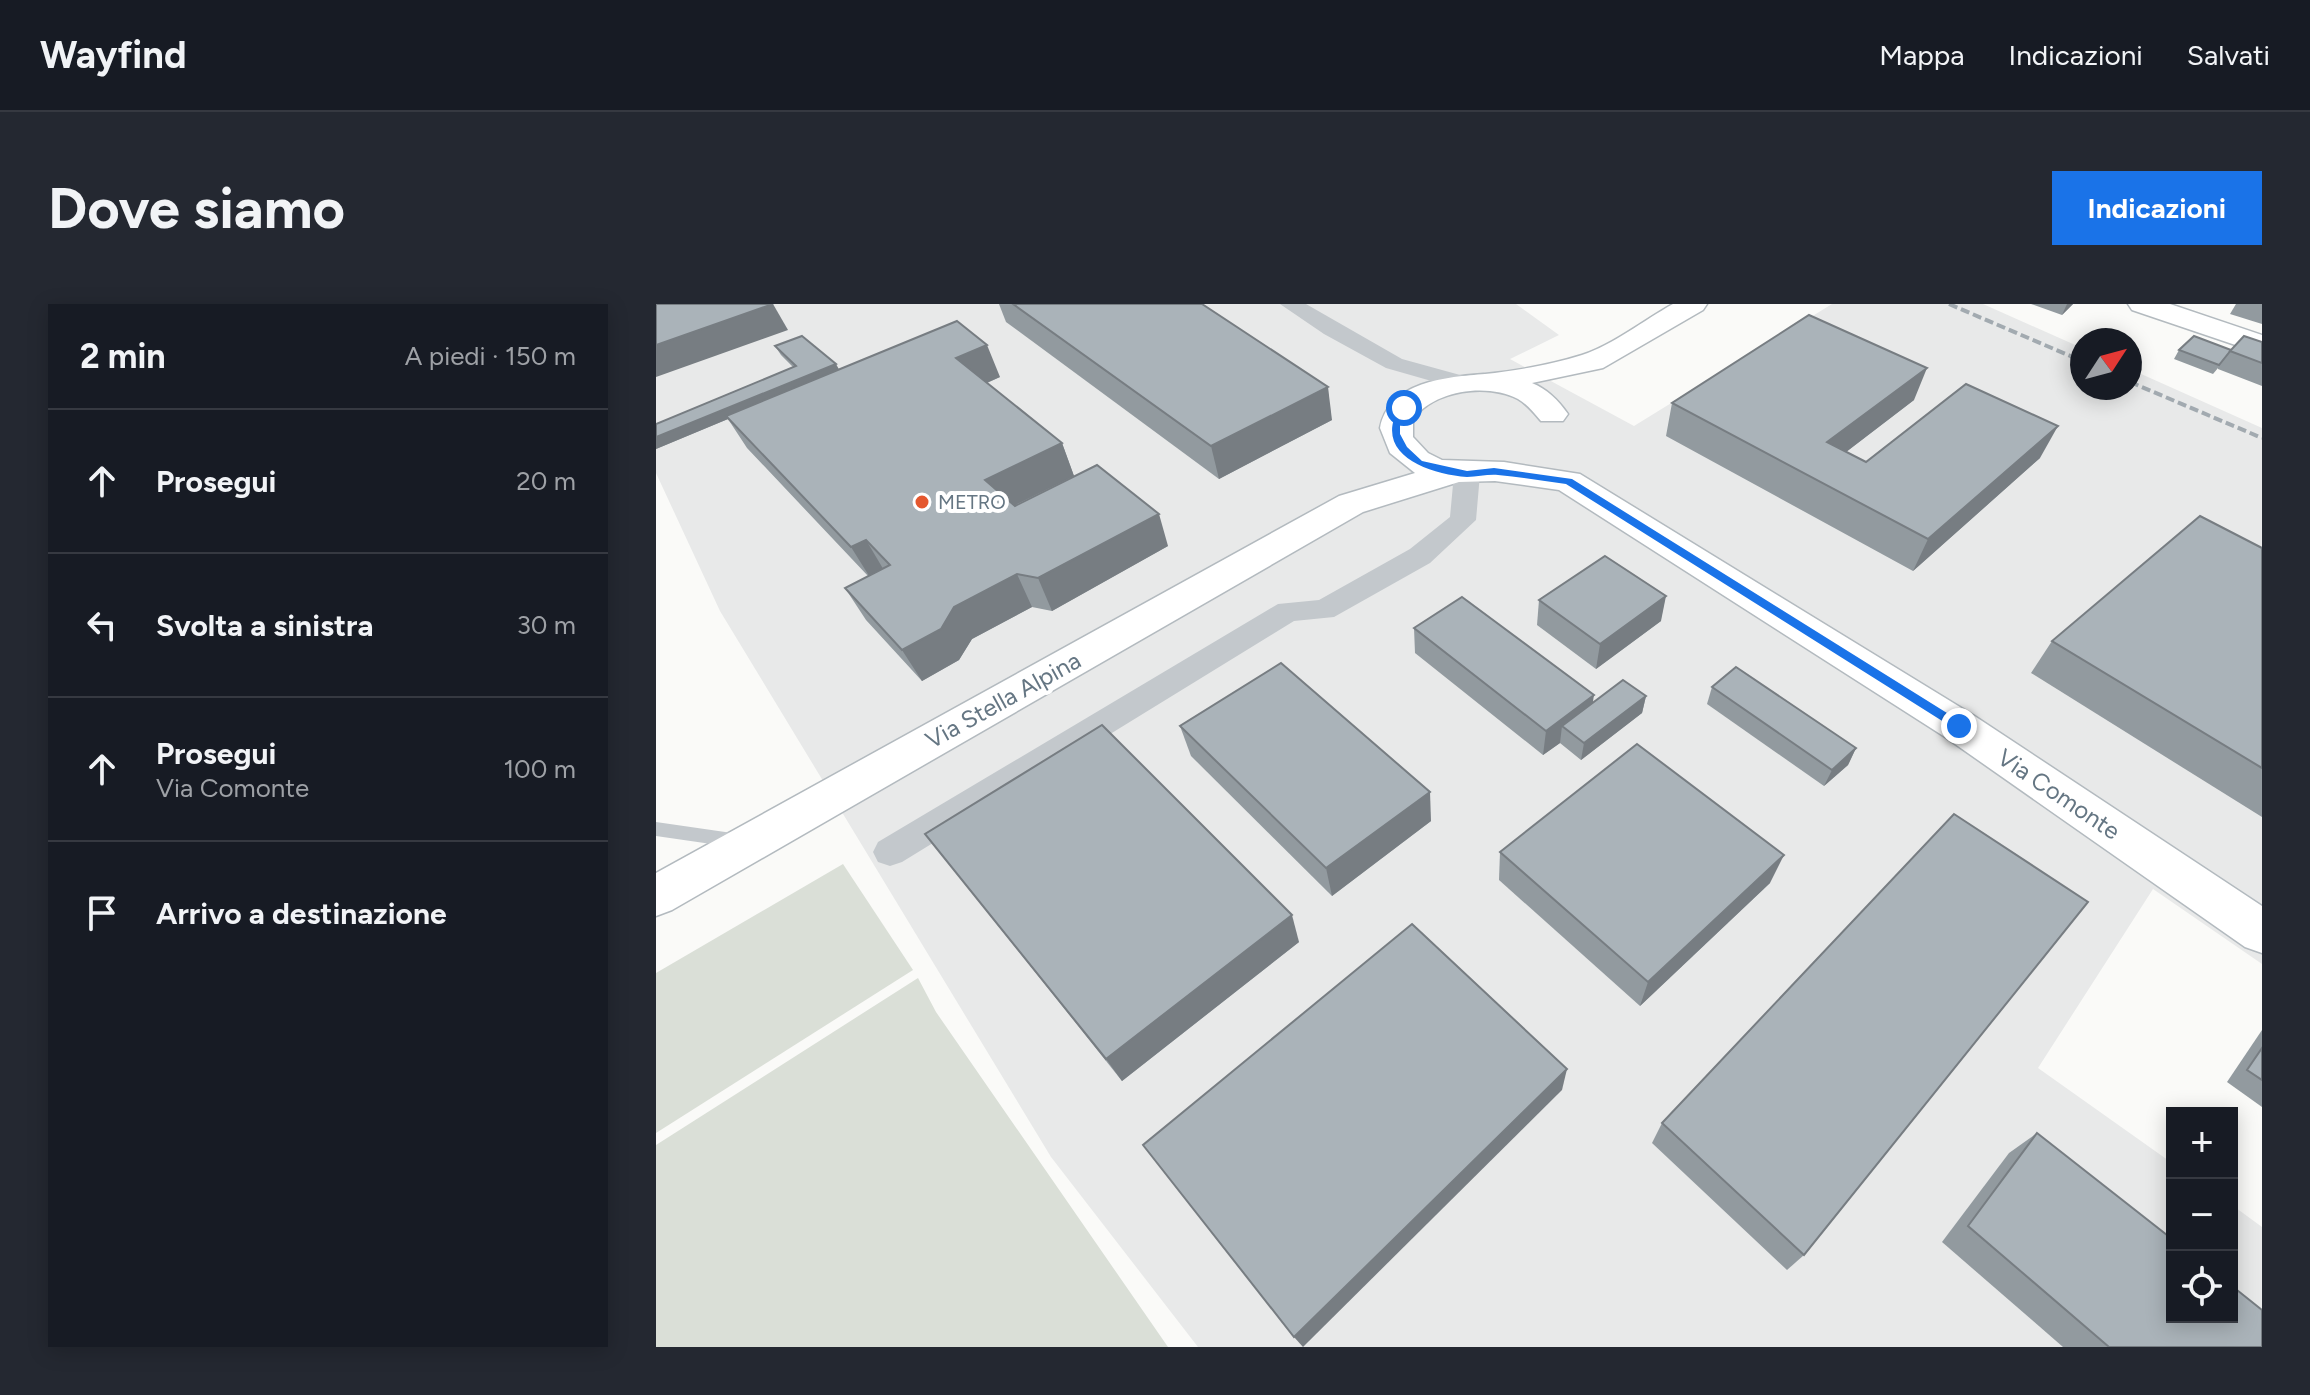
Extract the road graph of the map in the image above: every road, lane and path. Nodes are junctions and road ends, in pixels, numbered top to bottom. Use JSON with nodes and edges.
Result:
{"nodes":[{"id":1,"x":1291,"y":304,"type":"edge"},
{"id":2,"x":1693,"y":304,"type":"edge"},
{"id":3,"x":2142,"y":304,"type":"edge"},
{"id":4,"x":2182,"y":310,"type":"edge"},
{"id":5,"x":2262,"y":345,"type":"edge"},
{"id":6,"x":1592,"y":362,"type":"junction"},
{"id":7,"x":1393,"y":366,"type":"junction"},
{"id":8,"x":1475,"y":383,"type":"junction"},
{"id":9,"x":1400,"y":421,"type":"junction"},
{"id":10,"x":1543,"y":435,"type":"junction"},
{"id":11,"x":1472,"y":472,"type":"junction"},
{"id":12,"x":1568,"y":481,"type":"junction"},
{"id":13,"x":1351,"y":504,"type":"junction"},
{"id":14,"x":656,"y":829,"type":"edge"},
{"id":15,"x":749,"y":843,"type":"junction"},
{"id":16,"x":890,"y":852,"type":"dead end"},
{"id":17,"x":656,"y":896,"type":"edge"},
{"id":18,"x":2262,"y":932,"type":"edge"}],
"edges":[{"from":1,"to":7,"type":"street"},
{"from":2,"to":6,"type":"street"},
{"from":3,"to":4,"type":"street"},
{"from":4,"to":5,"type":"street"},
{"from":6,"to":8,"type":"street"},
{"from":6,"to":10,"type":"street"},
{"from":7,"to":8,"type":"street"},
{"from":7,"to":9,"type":"street"},
{"from":8,"to":9,"type":"street"},
{"from":8,"to":10,"type":"street"},
{"from":9,"to":11,"type":"street"},
{"from":9,"to":13,"type":"street","name":"Via Stella Alpina"},
{"from":10,"to":11,"type":"street"},
{"from":10,"to":12,"type":"street"},
{"from":11,"to":12,"type":"street"},
{"from":11,"to":13,"type":"street","name":"Via Stella Alpina"},
{"from":11,"to":16,"type":"street"},
{"from":12,"to":18,"type":"street","name":"Via Comonte"},
{"from":13,"to":15,"type":"street","name":"Via Stella Alpina"},
{"from":14,"to":15,"type":"lane"},
{"from":15,"to":17,"type":"street","name":"Via Stella Alpina"}]}
